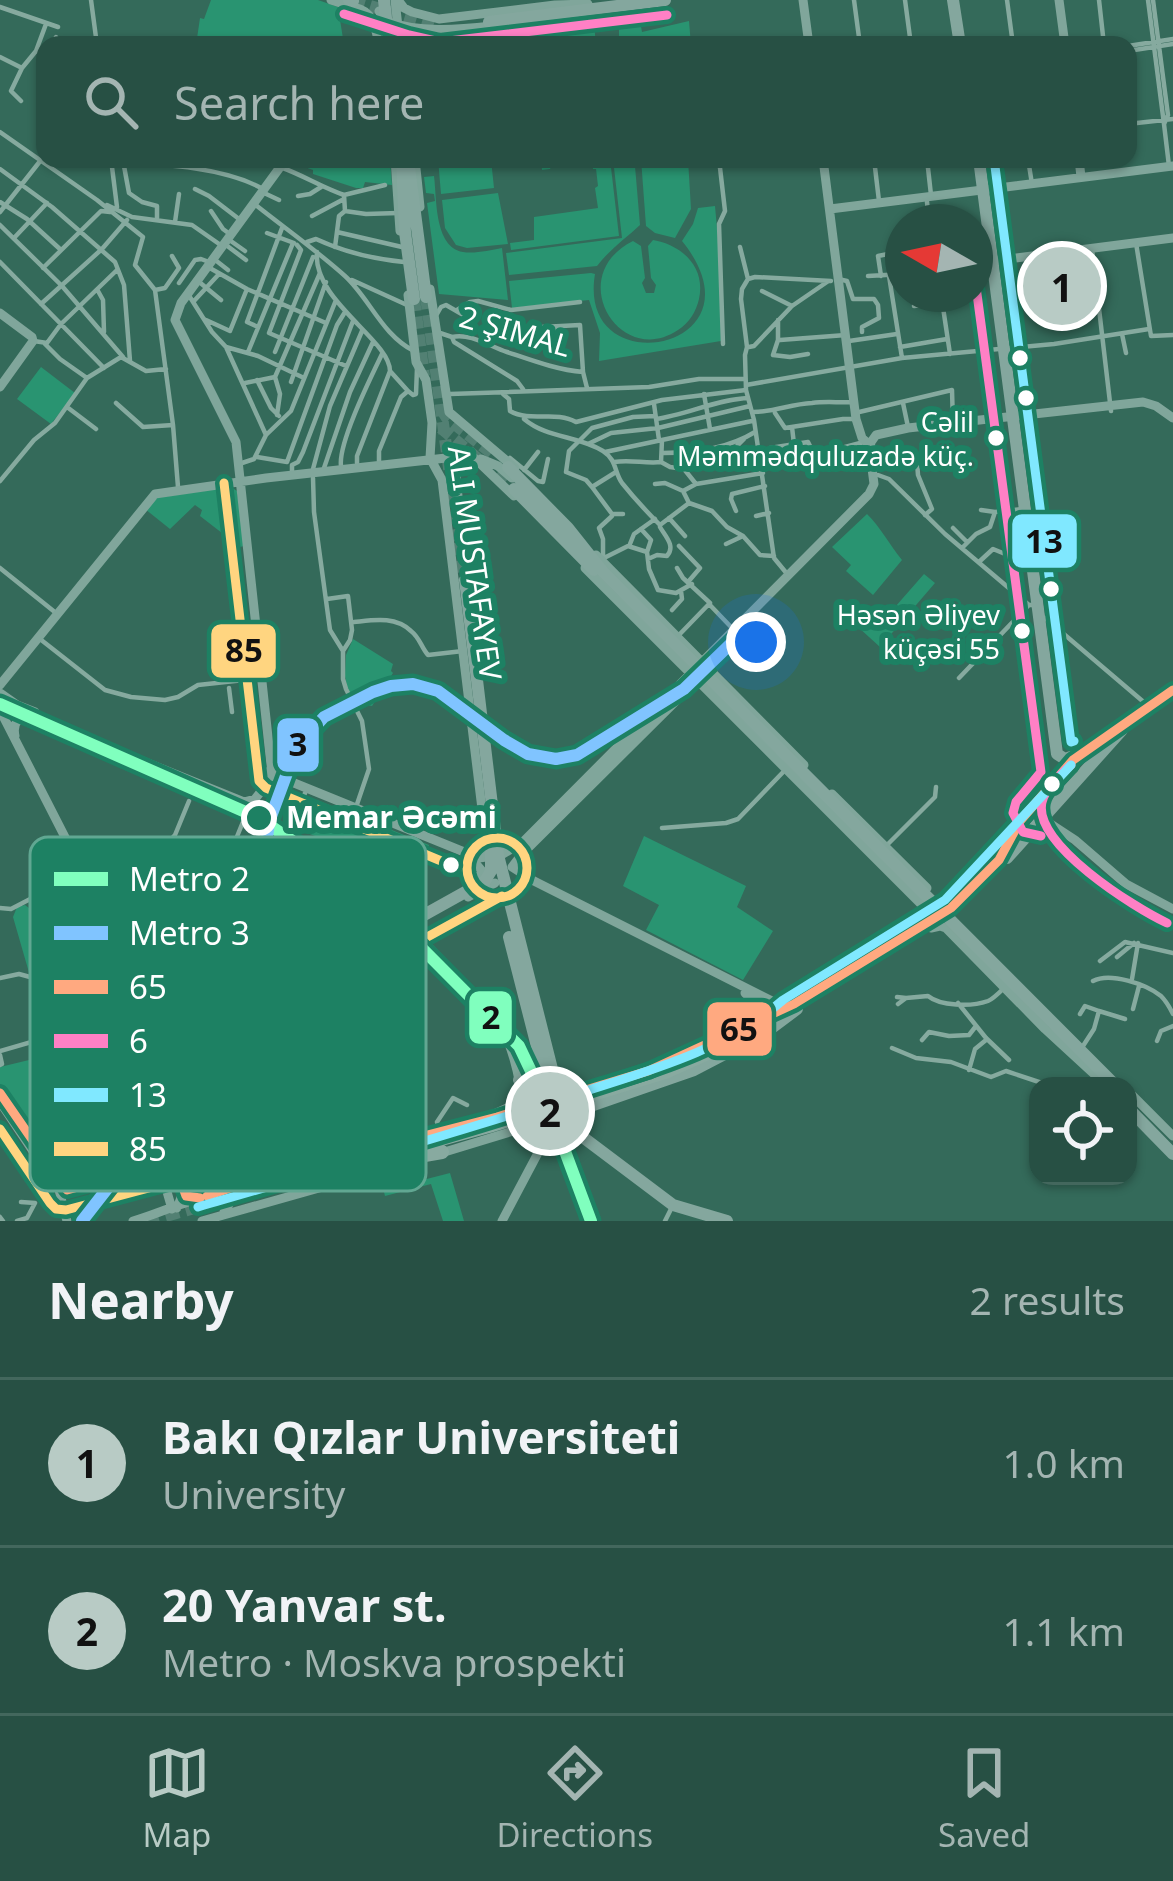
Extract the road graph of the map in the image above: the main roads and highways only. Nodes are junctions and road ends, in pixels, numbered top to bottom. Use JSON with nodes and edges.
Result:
{"nodes":[{"id":1,"x":332,"y":0,"type":"edge"},
{"id":2,"x":622,"y":0,"type":"edge"},
{"id":3,"x":665,"y":0,"type":"edge"},
{"id":4,"x":803,"y":0,"type":"edge"},
{"id":5,"x":955,"y":0,"type":"edge"},
{"id":6,"x":1059,"y":0,"type":"edge"},
{"id":7,"x":351,"y":2,"type":"edge"},
{"id":8,"x":579,"y":4,"type":"edge"},
{"id":9,"x":389,"y":7,"type":"edge"},
{"id":10,"x":479,"y":22,"type":"junction"},
{"id":11,"x":434,"y":29,"type":"junction"},
{"id":12,"x":385,"y":36,"type":"edge"},
{"id":13,"x":409,"y":36,"type":"edge"},
{"id":14,"x":808,"y":36,"type":"edge"},
{"id":15,"x":961,"y":36,"type":"edge"},
{"id":16,"x":1064,"y":36,"type":"edge"},
{"id":17,"x":279,"y":168,"type":"edge"},
{"id":18,"x":402,"y":168,"type":"edge"},
{"id":19,"x":403,"y":168,"type":"edge"},
{"id":20,"x":404,"y":168,"type":"edge"},
{"id":21,"x":405,"y":168,"type":"edge"},
{"id":22,"x":825,"y":168,"type":"edge"},
{"id":23,"x":977,"y":168,"type":"edge"},
{"id":24,"x":1081,"y":168,"type":"edge"},
{"id":25,"x":1172,"y":168,"type":"edge"},
{"id":26,"x":1084,"y":180,"type":"junction"},
{"id":27,"x":1016,"y":188,"type":"junction"},
{"id":28,"x":980,"y":193,"type":"junction"},
{"id":29,"x":929,"y":199,"type":"junction"},
{"id":30,"x":981,"y":204,"type":"edge"},
{"id":31,"x":830,"y":212,"type":"junction"},
{"id":32,"x":1173,"y":238,"type":"edge"},
{"id":33,"x":993,"y":261,"type":"edge"},
{"id":34,"x":417,"y":300,"type":"junction"},
{"id":35,"x":993,"y":303,"type":"edge"},
{"id":36,"x":0,"y":314,"type":"edge"},
{"id":37,"x":0,"y":387,"type":"edge"},
{"id":38,"x":1011,"y":420,"type":"junction"},
{"id":39,"x":1173,"y":420,"type":"edge"},
{"id":40,"x":927,"y":429,"type":"junction"},
{"id":41,"x":476,"y":436,"type":"junction"},
{"id":42,"x":431,"y":445,"type":"junction"},
{"id":43,"x":869,"y":445,"type":"junction"},
{"id":44,"x":493,"y":447,"type":"junction"},
{"id":45,"x":467,"y":451,"type":"junction"},
{"id":46,"x":417,"y":460,"type":"junction"},
{"id":47,"x":384,"y":463,"type":"junction"},
{"id":48,"x":436,"y":467,"type":"junction"},
{"id":49,"x":508,"y":467,"type":"tunnel mouth"},
{"id":50,"x":290,"y":470,"type":"junction"},
{"id":51,"x":317,"y":472,"type":"junction"},
{"id":52,"x":493,"y":474,"type":"junction"},
{"id":53,"x":266,"y":478,"type":"junction"},
{"id":54,"x":239,"y":481,"type":"junction"},
{"id":55,"x":534,"y":488,"type":"junction"},
{"id":56,"x":514,"y":489,"type":"tunnel mouth"},
{"id":57,"x":872,"y":495,"type":"junction"},
{"id":58,"x":861,"y":506,"type":"junction"},
{"id":59,"x":580,"y":539,"type":"junction"},
{"id":60,"x":464,"y":544,"type":"junction"},
{"id":61,"x":451,"y":546,"type":"junction"},
{"id":62,"x":602,"y":566,"type":"junction"},
{"id":63,"x":461,"y":579,"type":"junction"},
{"id":64,"x":620,"y":603,"type":"junction"},
{"id":65,"x":1035,"y":608,"type":"junction"},
{"id":66,"x":700,"y":660,"type":"junction"},
{"id":67,"x":10,"y":672,"type":"junction"},
{"id":68,"x":688,"y":672,"type":"junction"},
{"id":69,"x":715,"y":675,"type":"junction"},
{"id":70,"x":704,"y":687,"type":"junction"},
{"id":71,"x":1,"y":690,"type":"edge"},
{"id":72,"x":1173,"y":693,"type":"edge"},
{"id":73,"x":675,"y":698,"type":"junction"},
{"id":74,"x":17,"y":705,"type":"junction"},
{"id":75,"x":1150,"y":708,"type":"junction"},
{"id":76,"x":6,"y":716,"type":"edge"},
{"id":77,"x":776,"y":746,"type":"junction"},
{"id":78,"x":625,"y":747,"type":"junction"},
{"id":79,"x":1079,"y":754,"type":"junction"},
{"id":80,"x":618,"y":760,"type":"junction"},
{"id":81,"x":1090,"y":766,"type":"junction"},
{"id":82,"x":798,"y":771,"type":"junction"},
{"id":83,"x":268,"y":776,"type":"junction"},
{"id":84,"x":1057,"y":777,"type":"junction"},
{"id":85,"x":486,"y":789,"type":"junction"},
{"id":86,"x":249,"y":800,"type":"junction"},
{"id":87,"x":1058,"y":802,"type":"junction"},
{"id":88,"x":1030,"y":807,"type":"junction"},
{"id":89,"x":355,"y":811,"type":"junction"},
{"id":90,"x":1043,"y":820,"type":"junction"},
{"id":91,"x":489,"y":822,"type":"junction"},
{"id":92,"x":416,"y":836,"type":"edge"},
{"id":93,"x":1072,"y":836,"type":"junction"},
{"id":94,"x":64,"y":837,"type":"edge"},
{"id":95,"x":426,"y":840,"type":"edge"},
{"id":96,"x":426,"y":841,"type":"edge"},
{"id":97,"x":526,"y":845,"type":"junction"},
{"id":98,"x":1006,"y":849,"type":"junction"},
{"id":99,"x":882,"y":850,"type":"junction"},
{"id":100,"x":503,"y":854,"type":"junction"},
{"id":101,"x":486,"y":857,"type":"junction"},
{"id":102,"x":482,"y":871,"type":"junction"},
{"id":103,"x":511,"y":872,"type":"junction"},
{"id":104,"x":476,"y":888,"type":"junction"},
{"id":105,"x":979,"y":888,"type":"junction"},
{"id":106,"x":930,"y":891,"type":"junction"},
{"id":107,"x":504,"y":893,"type":"junction"},
{"id":108,"x":918,"y":901,"type":"junction"},
{"id":109,"x":953,"y":909,"type":"junction"},
{"id":110,"x":1173,"y":909,"type":"edge"},
{"id":111,"x":430,"y":912,"type":"junction"},
{"id":112,"x":426,"y":915,"type":"edge"},
{"id":113,"x":426,"y":918,"type":"edge"},
{"id":114,"x":925,"y":929,"type":"junction"},
{"id":115,"x":969,"y":931,"type":"junction"},
{"id":116,"x":958,"y":941,"type":"junction"},
{"id":117,"x":426,"y":945,"type":"edge"},
{"id":118,"x":1002,"y":978,"type":"junction"},
{"id":119,"x":738,"y":987,"type":"junction"},
{"id":120,"x":794,"y":1006,"type":"junction"},
{"id":121,"x":533,"y":1007,"type":"junction"},
{"id":122,"x":757,"y":1020,"type":"junction"},
{"id":123,"x":543,"y":1035,"type":"junction"},
{"id":124,"x":548,"y":1071,"type":"junction"},
{"id":125,"x":1097,"y":1077,"type":"edge"},
{"id":126,"x":1110,"y":1077,"type":"edge"},
{"id":127,"x":1112,"y":1077,"type":"edge"},
{"id":128,"x":518,"y":1080,"type":"junction"},
{"id":129,"x":537,"y":1090,"type":"junction"},
{"id":130,"x":592,"y":1097,"type":"junction"},
{"id":131,"x":0,"y":1098,"type":"edge"},
{"id":132,"x":1137,"y":1103,"type":"edge"},
{"id":133,"x":527,"y":1104,"type":"junction"},
{"id":134,"x":563,"y":1106,"type":"junction"},
{"id":135,"x":1137,"y":1117,"type":"edge"},
{"id":136,"x":492,"y":1126,"type":"junction"},
{"id":137,"x":533,"y":1126,"type":"junction"},
{"id":138,"x":584,"y":1134,"type":"junction"},
{"id":139,"x":426,"y":1136,"type":"edge"},
{"id":140,"x":1173,"y":1139,"type":"edge"},
{"id":141,"x":30,"y":1141,"type":"edge"},
{"id":142,"x":426,"y":1143,"type":"edge"},
{"id":143,"x":426,"y":1148,"type":"edge"},
{"id":144,"x":442,"y":1152,"type":"junction"},
{"id":145,"x":1173,"y":1154,"type":"edge"},
{"id":146,"x":426,"y":1155,"type":"edge"},
{"id":147,"x":426,"y":1156,"type":"edge"},
{"id":148,"x":75,"y":1191,"type":"edge"},
{"id":149,"x":76,"y":1191,"type":"edge"},
{"id":150,"x":168,"y":1191,"type":"edge"},
{"id":151,"x":181,"y":1191,"type":"edge"},
{"id":152,"x":184,"y":1191,"type":"edge"},
{"id":153,"x":260,"y":1191,"type":"edge"},
{"id":154,"x":261,"y":1191,"type":"edge"},
{"id":155,"x":264,"y":1191,"type":"edge"},
{"id":156,"x":266,"y":1191,"type":"edge"},
{"id":157,"x":68,"y":1193,"type":"junction"},
{"id":158,"x":248,"y":1195,"type":"junction"},
{"id":159,"x":204,"y":1197,"type":"junction"},
{"id":160,"x":671,"y":1201,"type":"junction"},
{"id":161,"x":175,"y":1209,"type":"junction"},
{"id":162,"x":218,"y":1216,"type":"junction"},
{"id":163,"x":68,"y":1221,"type":"edge"},
{"id":164,"x":134,"y":1221,"type":"edge"},
{"id":165,"x":202,"y":1221,"type":"edge"},
{"id":166,"x":500,"y":1221,"type":"edge"},
{"id":167,"x":727,"y":1221,"type":"edge"},
{"id":168,"x":743,"y":1221,"type":"edge"}],
"edges":[{"from":1,"to":7,"type":"main road"},
{"from":2,"to":8,"type":"main road"},
{"from":3,"to":8,"type":"main road"},
{"from":4,"to":14,"type":"main road"},
{"from":5,"to":15,"type":"main road"},
{"from":6,"to":16,"type":"main road"},
{"from":7,"to":12,"type":"main road"},
{"from":8,"to":10,"type":"main road"},
{"from":9,"to":10,"type":"main road"},
{"from":9,"to":11,"type":"main road"},
{"from":10,"to":11,"type":"main road"},
{"from":11,"to":13,"type":"main road"},
{"from":17,"to":54,"type":"main road"},
{"from":18,"to":34,"type":"main road"},
{"from":19,"to":34,"type":"main road"},
{"from":20,"to":34,"type":"main road"},
{"from":21,"to":41,"type":"main road"},
{"from":22,"to":31,"type":"main road"},
{"from":23,"to":28,"type":"main road"},
{"from":24,"to":26,"type":"main road"},
{"from":25,"to":26,"type":"main road"},
{"from":26,"to":27,"type":"main road"},
{"from":26,"to":27,"type":"main road"},
{"from":27,"to":28,"type":"main road"},
{"from":28,"to":29,"type":"main road"},
{"from":28,"to":30,"type":"main road"},
{"from":29,"to":31,"type":"main road"},
{"from":29,"to":31,"type":"main road"},
{"from":31,"to":43,"type":"main road"},
{"from":32,"to":33,"type":"main road"},
{"from":34,"to":42,"type":"main road"},
{"from":35,"to":38,"type":"main road"},
{"from":36,"to":37,"type":"main road"},
{"from":38,"to":39,"type":"main road"},
{"from":38,"to":40,"type":"main road"},
{"from":38,"to":40,"type":"main road"},
{"from":38,"to":65,"type":"main road"},
{"from":38,"to":65,"type":"main road"},
{"from":40,"to":43,"type":"main road"},
{"from":40,"to":43,"type":"main road"},
{"from":41,"to":44,"type":"main road"},
{"from":41,"to":45,"type":"main road"},
{"from":42,"to":46,"type":"main road"},
{"from":42,"to":48,"type":"main road"},
{"from":43,"to":57,"type":"main road"},
{"from":43,"to":57,"type":"main road"},
{"from":44,"to":52,"type":"main road"},
{"from":44,"to":55,"type":"main road"},
{"from":45,"to":52,"type":"main road"},
{"from":45,"to":60,"type":"main road"},
{"from":46,"to":47,"type":"main road"},
{"from":46,"to":48,"type":"main road"},
{"from":47,"to":51,"type":"main road"},
{"from":47,"to":51,"type":"main road"},
{"from":48,"to":61,"type":"main road"},
{"from":49,"to":59,"type":"main road"},
{"from":50,"to":51,"type":"main road"},
{"from":50,"to":53,"type":"main road"},
{"from":50,"to":55,"type":"main road"},
{"from":51,"to":53,"type":"main road"},
{"from":52,"to":64,"type":"main road"},
{"from":53,"to":54,"type":"main road"},
{"from":54,"to":67,"type":"main road"},
{"from":54,"to":83,"type":"main road"},
{"from":55,"to":59,"type":"main road"},
{"from":55,"to":62,"type":"main road"},
{"from":56,"to":62,"type":"main road"},
{"from":57,"to":58,"type":"main road"},
{"from":58,"to":66,"type":"main road"},
{"from":58,"to":66,"type":"main road"},
{"from":59,"to":62,"type":"main road"},
{"from":60,"to":61,"type":"main road"},
{"from":60,"to":63,"type":"main road"},
{"from":61,"to":63,"type":"main road"},
{"from":62,"to":64,"type":"main road"},
{"from":62,"to":66,"type":"main road"},
{"from":62,"to":77,"type":"main road"},
{"from":63,"to":85,"type":"main road"},
{"from":63,"to":91,"type":"main road"},
{"from":63,"to":91,"type":"main road"},
{"from":64,"to":68,"type":"main road"},
{"from":65,"to":79,"type":"main road"},
{"from":65,"to":84,"type":"main road"},
{"from":66,"to":68,"type":"main road"},
{"from":66,"to":69,"type":"main road"},
{"from":67,"to":71,"type":"main road"},
{"from":67,"to":74,"type":"main road"},
{"from":68,"to":70,"type":"main road"},
{"from":68,"to":73,"type":"main road"},
{"from":68,"to":97,"type":"main road"},
{"from":69,"to":70,"type":"main road"},
{"from":69,"to":77,"type":"main road"},
{"from":70,"to":73,"type":"main road"},
{"from":70,"to":77,"type":"main road"},
{"from":71,"to":74,"type":"main road"},
{"from":72,"to":75,"type":"main road"},
{"from":73,"to":78,"type":"main road"},
{"from":73,"to":80,"type":"main road"},
{"from":74,"to":76,"type":"main road"},
{"from":74,"to":86,"type":"main road"},
{"from":75,"to":79,"type":"main road"},
{"from":75,"to":81,"type":"main road"},
{"from":76,"to":86,"type":"main road"},
{"from":76,"to":94,"type":"main road"},
{"from":77,"to":82,"type":"main road"},
{"from":78,"to":80,"type":"main road"},
{"from":78,"to":107,"type":"main road"},
{"from":79,"to":81,"type":"main road"},
{"from":79,"to":84,"type":"main road"},
{"from":80,"to":97,"type":"main road"},
{"from":81,"to":87,"type":"main road"},
{"from":82,"to":99,"type":"main road"},
{"from":82,"to":108,"type":"main road"},
{"from":83,"to":86,"type":"main road"},
{"from":83,"to":89,"type":"main road"},
{"from":83,"to":89,"type":"main road"},
{"from":84,"to":88,"type":"main road"},
{"from":85,"to":91,"type":"main road"},
{"from":85,"to":107,"type":"main road"},
{"from":87,"to":90,"type":"main road"},
{"from":87,"to":93,"type":"main road"},
{"from":88,"to":90,"type":"main road"},
{"from":88,"to":98,"type":"main road"},
{"from":89,"to":92,"type":"main road"},
{"from":90,"to":93,"type":"main road"},
{"from":90,"to":105,"type":"main road"},
{"from":91,"to":100,"type":"main road"},
{"from":91,"to":101,"type":"main road"},
{"from":91,"to":111,"type":"main road"},
{"from":91,"to":121,"type":"main road"},
{"from":93,"to":110,"type":"main road"},
{"from":95,"to":101,"type":"main road"},
{"from":96,"to":102,"type":"main road"},
{"from":97,"to":100,"type":"main road"},
{"from":97,"to":103,"type":"main road"},
{"from":98,"to":105,"type":"main road"},
{"from":98,"to":109,"type":"main road"},
{"from":99,"to":106,"type":"main road"},
{"from":99,"to":118,"type":"main road"},
{"from":100,"to":101,"type":"main road"},
{"from":100,"to":103,"type":"main road"},
{"from":101,"to":102,"type":"main road"},
{"from":102,"to":104,"type":"main road"},
{"from":102,"to":107,"type":"main road"},
{"from":103,"to":107,"type":"main road"},
{"from":103,"to":119,"type":"main road"},
{"from":104,"to":107,"type":"main road"},
{"from":104,"to":111,"type":"main road"},
{"from":104,"to":113,"type":"main road"},
{"from":105,"to":109,"type":"main road"},
{"from":106,"to":108,"type":"main road"},
{"from":106,"to":109,"type":"main road"},
{"from":107,"to":121,"type":"main road"},
{"from":107,"to":123,"type":"main road"},
{"from":107,"to":124,"type":"main road"},
{"from":108,"to":114,"type":"main road"},
{"from":109,"to":114,"type":"main road"},
{"from":109,"to":115,"type":"main road"},
{"from":111,"to":112,"type":"main road"},
{"from":114,"to":116,"type":"main road"},
{"from":114,"to":120,"type":"main road"},
{"from":115,"to":116,"type":"main road"},
{"from":115,"to":127,"type":"main road"},
{"from":116,"to":118,"type":"main road"},
{"from":117,"to":128,"type":"main road"},
{"from":118,"to":125,"type":"main road"},
{"from":118,"to":126,"type":"main road"},
{"from":119,"to":120,"type":"main road"},
{"from":119,"to":122,"type":"main road"},
{"from":120,"to":122,"type":"main road"},
{"from":120,"to":130,"type":"main road"},
{"from":120,"to":136,"type":"highway"},
{"from":121,"to":123,"type":"main road"},
{"from":121,"to":129,"type":"main road"},
{"from":122,"to":130,"type":"main road"},
{"from":123,"to":124,"type":"main road"},
{"from":124,"to":128,"type":"main road"},
{"from":124,"to":129,"type":"main road"},
{"from":124,"to":130,"type":"main road"},
{"from":124,"to":134,"type":"main road"},
{"from":128,"to":133,"type":"main road"},
{"from":129,"to":133,"type":"main road"},
{"from":130,"to":134,"type":"main road"},
{"from":130,"to":138,"type":"main road"},
{"from":131,"to":141,"type":"main road"},
{"from":132,"to":140,"type":"main road"},
{"from":133,"to":134,"type":"main road"},
{"from":133,"to":136,"type":"main road"},
{"from":133,"to":137,"type":"main road"},
{"from":134,"to":137,"type":"main road"},
{"from":134,"to":138,"type":"main road"},
{"from":135,"to":145,"type":"main road"},
{"from":136,"to":137,"type":"main road"},
{"from":136,"to":139,"type":"main road"},
{"from":136,"to":142,"type":"highway"},
{"from":136,"to":143,"type":"highway"},
{"from":136,"to":144,"type":"main road"},
{"from":137,"to":138,"type":"main road"},
{"from":137,"to":166,"type":"main road"},
{"from":138,"to":160,"type":"main road"},
{"from":138,"to":166,"type":"main road"},
{"from":144,"to":146,"type":"highway"},
{"from":144,"to":147,"type":"main road"},
{"from":148,"to":157,"type":"main road"},
{"from":149,"to":157,"type":"main road"},
{"from":150,"to":161,"type":"main road"},
{"from":151,"to":161,"type":"main road"},
{"from":152,"to":159,"type":"main road"},
{"from":153,"to":158,"type":"main road"},
{"from":154,"to":158,"type":"highway"},
{"from":155,"to":158,"type":"highway"},
{"from":156,"to":158,"type":"main road"},
{"from":157,"to":163,"type":"main road"},
{"from":158,"to":159,"type":"main road"},
{"from":158,"to":162,"type":"main road"},
{"from":159,"to":161,"type":"main road"},
{"from":159,"to":162,"type":"main road"},
{"from":160,"to":167,"type":"main road"},
{"from":160,"to":168,"type":"main road"},
{"from":161,"to":164,"type":"main road"},
{"from":162,"to":165,"type":"main road"}]}
